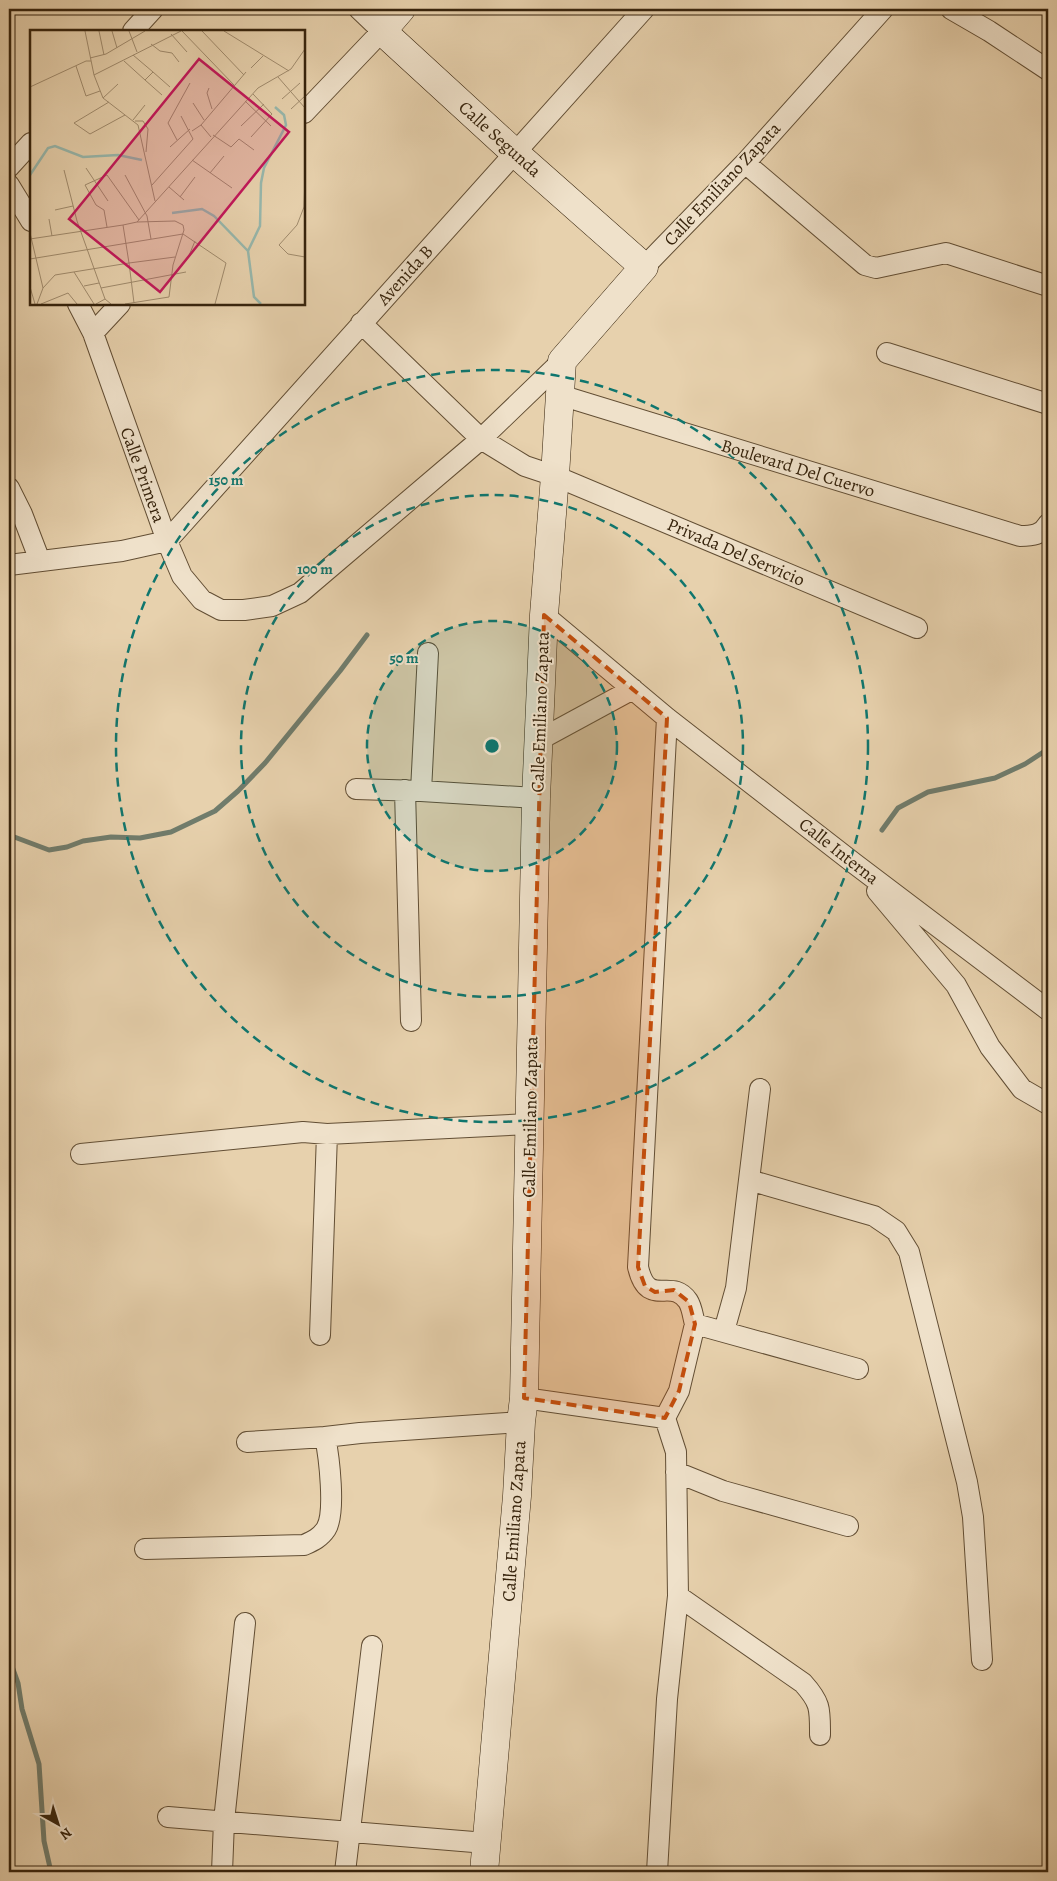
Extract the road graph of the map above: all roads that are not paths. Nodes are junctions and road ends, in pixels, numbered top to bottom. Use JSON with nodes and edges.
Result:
{"nodes":[{"id":1,"x":153,"y":9,"type":"edge"},
{"id":2,"x":359,"y":9,"type":"edge"},
{"id":3,"x":401,"y":9,"type":"edge"},
{"id":4,"x":644,"y":9,"type":"edge"},
{"id":5,"x":883,"y":9,"type":"edge"},
{"id":6,"x":950,"y":9,"type":"edge"},
{"id":7,"x":134,"y":30,"type":"edge"},
{"id":8,"x":382,"y":31,"type":"junction"},
{"id":9,"x":1048,"y":70,"type":"edge"},
{"id":10,"x":305,"y":111,"type":"edge"},
{"id":11,"x":30,"y":144,"type":"edge"},
{"id":12,"x":515,"y":153,"type":"junction"},
{"id":13,"x":745,"y":163,"type":"junction"},
{"id":14,"x":9,"y":167,"type":"edge"},
{"id":15,"x":9,"y":185,"type":"edge"},
{"id":16,"x":30,"y":219,"type":"edge"},
{"id":17,"x":644,"y":267,"type":"junction"},
{"id":18,"x":1048,"y":286,"type":"edge"},
{"id":19,"x":78,"y":305,"type":"edge"},
{"id":20,"x":119,"y":305,"type":"edge"},
{"id":21,"x":361,"y":323,"type":"junction"},
{"id":22,"x":92,"y":333,"type":"junction"},
{"id":23,"x":887,"y":353,"type":"dead end"},
{"id":24,"x":562,"y":361,"type":"junction"},
{"id":25,"x":560,"y":396,"type":"junction"},
{"id":26,"x":1048,"y":404,"type":"edge"},
{"id":27,"x":481,"y":438,"type":"junction"},
{"id":28,"x":555,"y":476,"type":"junction"},
{"id":29,"x":9,"y":488,"type":"edge"},
{"id":30,"x":1042,"y":530,"type":"edge"},
{"id":31,"x":167,"y":541,"type":"junction"},
{"id":32,"x":40,"y":561,"type":"junction"},
{"id":33,"x":9,"y":565,"type":"edge"},
{"id":34,"x":244,"y":610,"type":"joint"},
{"id":35,"x":544,"y":615,"type":"junction"},
{"id":36,"x":917,"y":628,"type":"dead end"},
{"id":37,"x":428,"y":653,"type":"dead end"},
{"id":38,"x":633,"y":689,"type":"junction"},
{"id":39,"x":667,"y":718,"type":"junction"},
{"id":40,"x":539,"y":740,"type":"junction"},
{"id":41,"x":356,"y":789,"type":"dead end"},
{"id":42,"x":413,"y":791,"type":"junction"},
{"id":43,"x":536,"y":798,"type":"junction"},
{"id":44,"x":855,"y":864,"type":"junction"},
{"id":45,"x":1048,"y":1010,"type":"edge"},
{"id":46,"x":411,"y":1021,"type":"dead end"},
{"id":47,"x":760,"y":1089,"type":"dead end"},
{"id":48,"x":1048,"y":1104,"type":"edge"},
{"id":49,"x":530,"y":1124,"type":"junction"},
{"id":50,"x":327,"y":1134,"type":"junction"},
{"id":51,"x":81,"y":1154,"type":"dead end"},
{"id":52,"x":749,"y":1180,"type":"junction"},
{"id":53,"x":695,"y":1324,"type":"junction"},
{"id":54,"x":724,"y":1331,"type":"junction"},
{"id":55,"x":320,"y":1335,"type":"dead end"},
{"id":56,"x":858,"y":1369,"type":"dead end"},
{"id":57,"x":522,"y":1410,"type":"junction"},
{"id":58,"x":665,"y":1418,"type":"junction"},
{"id":59,"x":325,"y":1437,"type":"junction"},
{"id":60,"x":247,"y":1442,"type":"dead end"},
{"id":61,"x":676,"y":1472,"type":"junction"},
{"id":62,"x":848,"y":1526,"type":"dead end"},
{"id":63,"x":145,"y":1549,"type":"dead end"},
{"id":64,"x":678,"y":1596,"type":"junction"},
{"id":65,"x":245,"y":1623,"type":"dead end"},
{"id":66,"x":372,"y":1646,"type":"dead end"},
{"id":67,"x":982,"y":1660,"type":"dead end"},
{"id":68,"x":820,"y":1736,"type":"dead end"},
{"id":69,"x":168,"y":1817,"type":"dead end"},
{"id":70,"x":224,"y":1821,"type":"junction"},
{"id":71,"x":350,"y":1831,"type":"junction"},
{"id":72,"x":486,"y":1843,"type":"junction"},
{"id":73,"x":222,"y":1872,"type":"edge"},
{"id":74,"x":345,"y":1872,"type":"edge"},
{"id":75,"x":484,"y":1872,"type":"edge"},
{"id":76,"x":657,"y":1872,"type":"edge"}],
"edges":[{"from":1,"to":7,"type":"street"},
{"from":2,"to":8,"type":"street","name":"Calle Segunda"},
{"from":3,"to":8,"type":"main road"},
{"from":4,"to":12,"type":"street","name":"Avenida B"},
{"from":5,"to":13,"type":"street","name":"Calle Emiliano Zapata"},
{"from":6,"to":9,"type":"street"},
{"from":8,"to":10,"type":"street"},
{"from":8,"to":12,"type":"main road","name":"Calle Segunda"},
{"from":11,"to":14,"type":"street"},
{"from":12,"to":17,"type":"main road","name":"Calle Segunda"},
{"from":12,"to":21,"type":"street","name":"Avenida B"},
{"from":13,"to":17,"type":"street","name":"Calle Emiliano Zapata"},
{"from":13,"to":18,"type":"street"},
{"from":15,"to":16,"type":"street"},
{"from":17,"to":24,"type":"main road","name":"Calle Emiliano Zapata"},
{"from":19,"to":22,"type":"street","name":"Calle Primera"},
{"from":20,"to":22,"type":"street"},
{"from":21,"to":27,"type":"street","name":"Privada Del Servicio"},
{"from":21,"to":31,"type":"street","name":"Avenida B"},
{"from":22,"to":31,"type":"street","name":"Calle Primera"},
{"from":23,"to":26,"type":"street"},
{"from":24,"to":25,"type":"main road","name":"Calle Emiliano Zapata"},
{"from":24,"to":27,"type":"street","name":"Calle Emiliano Zapata"},
{"from":25,"to":28,"type":"main road","name":"Calle Emiliano Zapata"},
{"from":25,"to":30,"type":"street","name":"Boulevard Del Cuervo"},
{"from":27,"to":28,"type":"street","name":"Privada Del Servicio"},
{"from":27,"to":34,"type":"street","name":"Calle Emiliano Zapata"},
{"from":28,"to":35,"type":"main road","name":"Calle Emiliano Zapata"},
{"from":28,"to":36,"type":"street","name":"Privada Del Servicio"},
{"from":29,"to":32,"type":"street"},
{"from":31,"to":32,"type":"street"},
{"from":31,"to":34,"type":"street","name":"Calle Primera"},
{"from":32,"to":33,"type":"street"},
{"from":35,"to":38,"type":"street","name":"Calle Interna"},
{"from":35,"to":40,"type":"main road","name":"Calle Emiliano Zapata"},
{"from":37,"to":42,"type":"street"},
{"from":38,"to":39,"type":"street","name":"Calle Interna"},
{"from":38,"to":40,"type":"street"},
{"from":39,"to":44,"type":"street","name":"Calle Interna"},
{"from":39,"to":53,"type":"street"},
{"from":40,"to":43,"type":"main road","name":"Calle Emiliano Zapata"},
{"from":41,"to":42,"type":"street"},
{"from":42,"to":43,"type":"street"},
{"from":42,"to":46,"type":"street"},
{"from":43,"to":49,"type":"main road","name":"Calle Emiliano Zapata"},
{"from":44,"to":45,"type":"street","name":"Calle Interna"},
{"from":44,"to":48,"type":"street"},
{"from":47,"to":52,"type":"street"},
{"from":49,"to":50,"type":"street"},
{"from":49,"to":57,"type":"main road","name":"Calle Emiliano Zapata"},
{"from":50,"to":51,"type":"street"},
{"from":50,"to":55,"type":"street"},
{"from":52,"to":54,"type":"street"},
{"from":52,"to":67,"type":"street"},
{"from":53,"to":54,"type":"street"},
{"from":53,"to":58,"type":"street"},
{"from":54,"to":56,"type":"street"},
{"from":57,"to":58,"type":"street"},
{"from":57,"to":59,"type":"street"},
{"from":57,"to":72,"type":"main road","name":"Calle Emiliano Zapata"},
{"from":58,"to":61,"type":"street"},
{"from":59,"to":60,"type":"street"},
{"from":59,"to":63,"type":"street"},
{"from":61,"to":62,"type":"street"},
{"from":61,"to":64,"type":"street"},
{"from":64,"to":68,"type":"street"},
{"from":64,"to":76,"type":"street"},
{"from":65,"to":70,"type":"street"},
{"from":66,"to":71,"type":"street"},
{"from":69,"to":70,"type":"street"},
{"from":70,"to":71,"type":"street"},
{"from":70,"to":73,"type":"street"},
{"from":71,"to":72,"type":"street"},
{"from":71,"to":74,"type":"street"},
{"from":72,"to":75,"type":"main road","name":"Calle Emiliano Zapata"}]}
